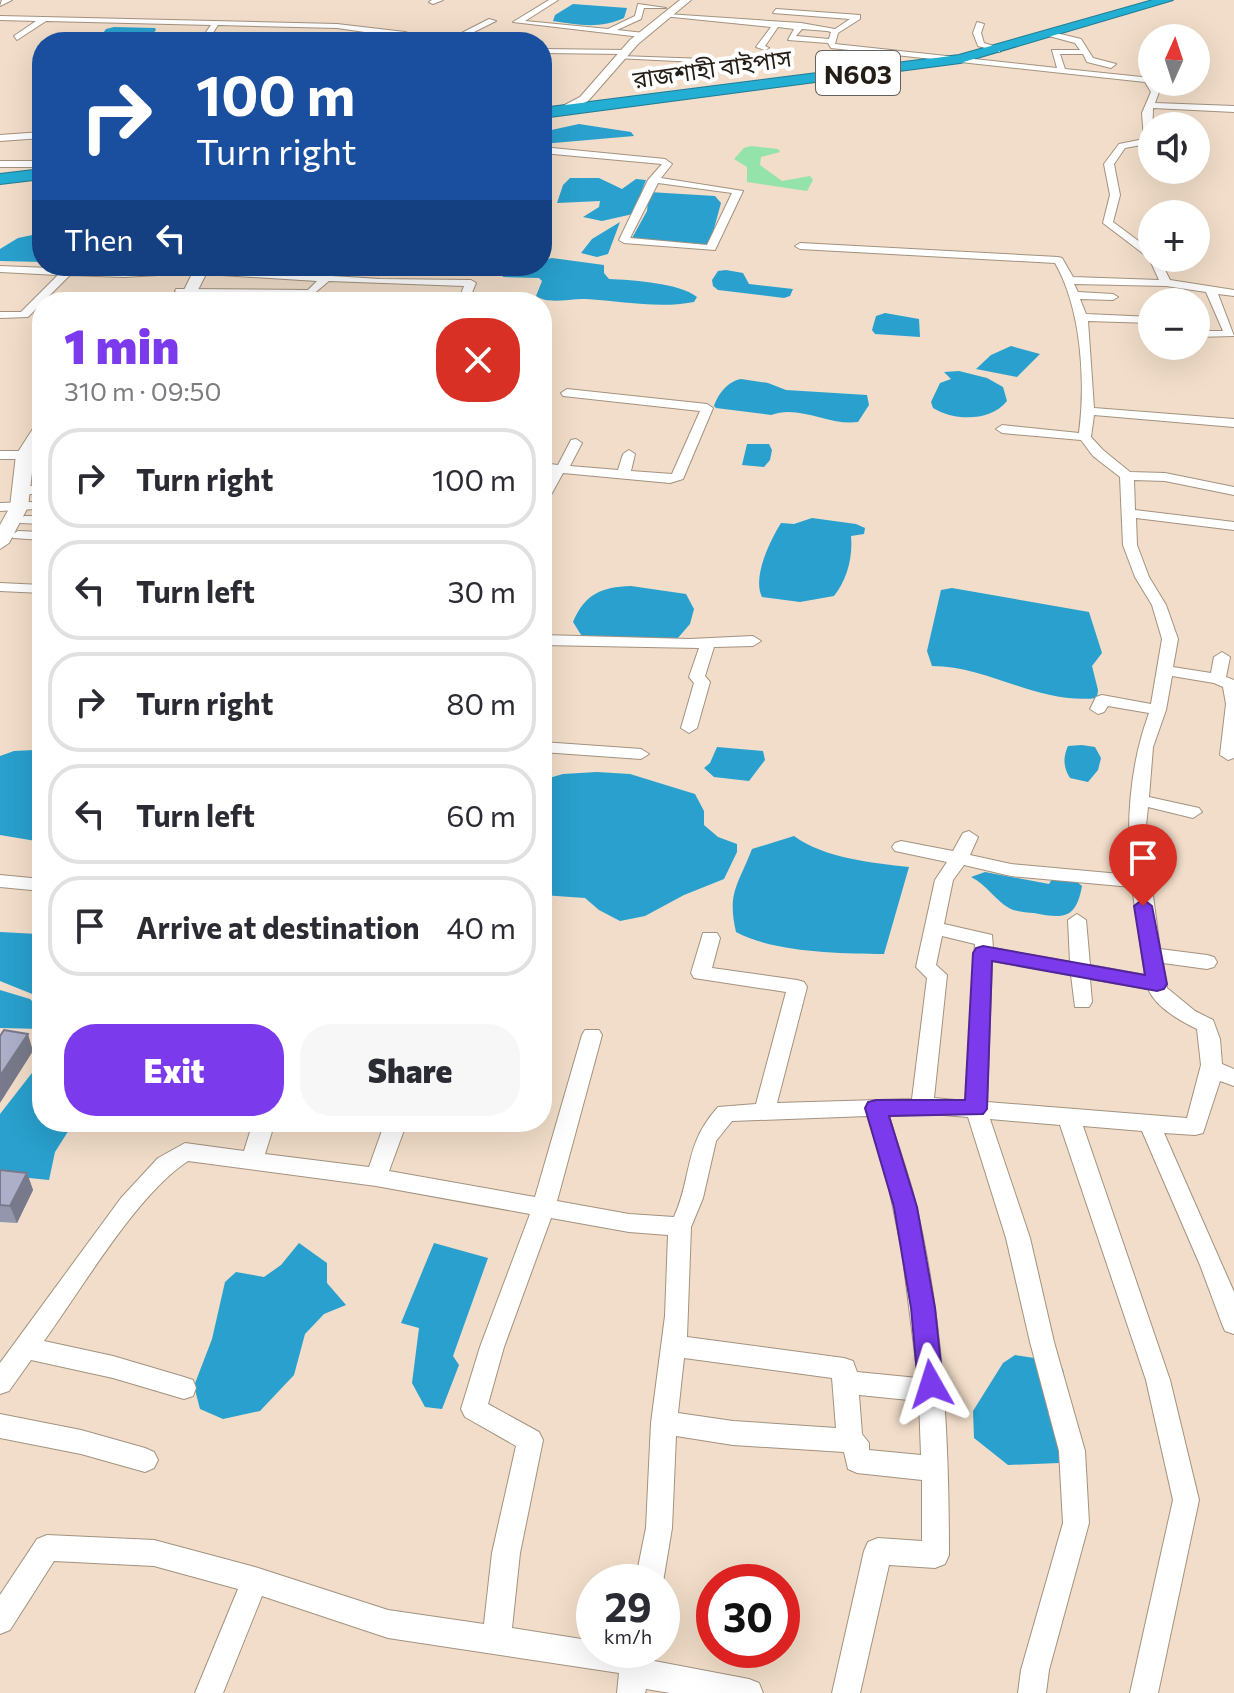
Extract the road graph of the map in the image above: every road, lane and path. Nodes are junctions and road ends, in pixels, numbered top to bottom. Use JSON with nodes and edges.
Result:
{"nodes":[{"id":1,"x":8,"y":0,"type":"edge"},
{"id":2,"x":554,"y":0,"type":"edge"},
{"id":3,"x":686,"y":0,"type":"edge"},
{"id":4,"x":776,"y":0,"type":"edge"},
{"id":5,"x":803,"y":0,"type":"edge"},
{"id":6,"x":1167,"y":0,"type":"edge"},
{"id":7,"x":639,"y":3,"type":"edge"},
{"id":8,"x":0,"y":4,"type":"edge"},
{"id":9,"x":27,"y":8,"type":"dead end"},
{"id":10,"x":772,"y":11,"type":"junction"},
{"id":11,"x":664,"y":12,"type":"junction"},
{"id":12,"x":794,"y":12,"type":"junction"},
{"id":13,"x":3,"y":18,"type":"edge"},
{"id":14,"x":44,"y":19,"type":"junction"},
{"id":15,"x":764,"y":22,"type":"junction"},
{"id":16,"x":777,"y":23,"type":"junction"},
{"id":17,"x":980,"y":24,"type":"dead end"},
{"id":18,"x":215,"y":25,"type":"junction"},
{"id":19,"x":801,"y":25,"type":"dead end"},
{"id":20,"x":507,"y":27,"type":"junction"},
{"id":21,"x":594,"y":31,"type":"junction"},
{"id":22,"x":608,"y":31,"type":"junction"},
{"id":23,"x":835,"y":31,"type":"junction"},
{"id":24,"x":210,"y":32,"type":"edge"},
{"id":25,"x":388,"y":32,"type":"edge"},
{"id":26,"x":470,"y":32,"type":"edge"},
{"id":27,"x":500,"y":32,"type":"edge"},
{"id":28,"x":1052,"y":34,"type":"junction"},
{"id":29,"x":641,"y":35,"type":"junction"},
{"id":30,"x":767,"y":36,"type":"junction"},
{"id":31,"x":17,"y":38,"type":"dead end"},
{"id":32,"x":791,"y":38,"type":"junction"},
{"id":33,"x":830,"y":41,"type":"junction"},
{"id":34,"x":765,"y":48,"type":"dead end"},
{"id":35,"x":997,"y":50,"type":"junction"},
{"id":36,"x":552,"y":52,"type":"edge"},
{"id":37,"x":573,"y":52,"type":"junction"},
{"id":38,"x":1085,"y":52,"type":"junction"},
{"id":39,"x":623,"y":55,"type":"junction"},
{"id":40,"x":742,"y":57,"type":"dead end"},
{"id":41,"x":960,"y":59,"type":"junction"},
{"id":42,"x":1062,"y":71,"type":"junction"},
{"id":43,"x":1111,"y":73,"type":"junction"},
{"id":44,"x":1151,"y":105,"type":"junction"},
{"id":45,"x":1234,"y":109,"type":"edge"},
{"id":46,"x":561,"y":111,"type":"junction"},
{"id":47,"x":552,"y":112,"type":"edge"},
{"id":48,"x":32,"y":136,"type":"edge"},
{"id":49,"x":0,"y":138,"type":"edge"},
{"id":50,"x":552,"y":151,"type":"edge"},
{"id":51,"x":0,"y":164,"type":"edge"},
{"id":52,"x":32,"y":164,"type":"edge"},
{"id":53,"x":32,"y":175,"type":"edge"},
{"id":54,"x":0,"y":179,"type":"edge"},
{"id":55,"x":653,"y":180,"type":"junction"},
{"id":56,"x":800,"y":246,"type":"dead end"},
{"id":57,"x":1138,"y":246,"type":"edge"},
{"id":58,"x":0,"y":269,"type":"edge"},
{"id":59,"x":32,"y":269,"type":"edge"},
{"id":60,"x":1160,"y":272,"type":"edge"},
{"id":61,"x":63,"y":276,"type":"edge"},
{"id":62,"x":288,"y":276,"type":"edge"},
{"id":63,"x":390,"y":276,"type":"edge"},
{"id":64,"x":302,"y":277,"type":"joint"},
{"id":65,"x":326,"y":278,"type":"junction"},
{"id":66,"x":386,"y":282,"type":"junction"},
{"id":67,"x":1166,"y":283,"type":"junction"},
{"id":68,"x":1072,"y":288,"type":"junction"},
{"id":69,"x":1211,"y":291,"type":"junction"},
{"id":70,"x":47,"y":292,"type":"edge"},
{"id":71,"x":312,"y":292,"type":"edge"},
{"id":72,"x":467,"y":292,"type":"edge"},
{"id":73,"x":1234,"y":293,"type":"edge"},
{"id":74,"x":1113,"y":297,"type":"dead end"},
{"id":75,"x":32,"y":307,"type":"edge"},
{"id":76,"x":0,"y":315,"type":"edge"},
{"id":77,"x":1082,"y":317,"type":"junction"},
{"id":78,"x":1138,"y":319,"type":"edge"},
{"id":79,"x":1210,"y":334,"type":"edge"},
{"id":80,"x":567,"y":393,"type":"dead end"},
{"id":81,"x":1088,"y":411,"type":"junction"},
{"id":82,"x":1234,"y":423,"type":"edge"},
{"id":83,"x":1002,"y":429,"type":"dead end"},
{"id":84,"x":1085,"y":437,"type":"junction"},
{"id":85,"x":576,"y":443,"type":"dead end"},
{"id":86,"x":32,"y":451,"type":"edge"},
{"id":87,"x":629,"y":454,"type":"dead end"},
{"id":88,"x":0,"y":455,"type":"edge"},
{"id":89,"x":552,"y":468,"type":"edge"},
{"id":90,"x":561,"y":469,"type":"junction"},
{"id":91,"x":623,"y":475,"type":"junction"},
{"id":92,"x":1127,"y":476,"type":"junction"},
{"id":93,"x":552,"y":483,"type":"edge"},
{"id":94,"x":1234,"y":491,"type":"edge"},
{"id":95,"x":0,"y":507,"type":"edge"},
{"id":96,"x":29,"y":507,"type":"edge"},
{"id":97,"x":1129,"y":513,"type":"junction"},
{"id":98,"x":1234,"y":526,"type":"edge"},
{"id":99,"x":0,"y":543,"type":"edge"},
{"id":100,"x":0,"y":560,"type":"edge"},
{"id":101,"x":0,"y":587,"type":"edge"},
{"id":102,"x":32,"y":589,"type":"edge"},
{"id":103,"x":552,"y":640,"type":"edge"},
{"id":104,"x":753,"y":641,"type":"dead end"},
{"id":105,"x":705,"y":643,"type":"junction"},
{"id":106,"x":1222,"y":657,"type":"dead end"},
{"id":107,"x":1163,"y":670,"type":"junction"},
{"id":108,"x":1218,"y":679,"type":"junction"},
{"id":109,"x":1098,"y":709,"type":"dead end"},
{"id":110,"x":1158,"y":710,"type":"junction"},
{"id":111,"x":689,"y":728,"type":"dead end"},
{"id":112,"x":552,"y":748,"type":"edge"},
{"id":113,"x":641,"y":754,"type":"dead end"},
{"id":114,"x":1228,"y":755,"type":"dead end"},
{"id":115,"x":1140,"y":800,"type":"junction"},
{"id":116,"x":1193,"y":812,"type":"dead end"},
{"id":117,"x":969,"y":837,"type":"dead end"},
{"id":118,"x":901,"y":847,"type":"dead end"},
{"id":119,"x":959,"y":858,"type":"junction"},
{"id":120,"x":0,"y":881,"type":"edge"},
{"id":121,"x":1141,"y":882,"type":"junction"},
{"id":122,"x":32,"y":884,"type":"edge"},
{"id":123,"x":1077,"y":920,"type":"dead end"},
{"id":124,"x":934,"y":928,"type":"junction"},
{"id":125,"x":710,"y":938,"type":"dead end"},
{"id":126,"x":983,"y":953,"type":"junction"},
{"id":127,"x":1151,"y":955,"type":"junction"},
{"id":128,"x":1207,"y":962,"type":"dead end"},
{"id":129,"x":1078,"y":972,"type":"junction"},
{"id":130,"x":1157,"y":984,"type":"junction"},
{"id":131,"x":1082,"y":1002,"type":"dead end"},
{"id":132,"x":592,"y":1035,"type":"dead end"},
{"id":133,"x":1224,"y":1074,"type":"edge"},
{"id":134,"x":922,"y":1106,"type":"junction"},
{"id":135,"x":876,"y":1108,"type":"junction"},
{"id":136,"x":976,"y":1109,"type":"junction"},
{"id":137,"x":764,"y":1113,"type":"junction"},
{"id":138,"x":1069,"y":1118,"type":"junction"},
{"id":139,"x":1150,"y":1125,"type":"junction"},
{"id":140,"x":261,"y":1132,"type":"edge"},
{"id":141,"x":392,"y":1132,"type":"edge"},
{"id":142,"x":252,"y":1162,"type":"junction"},
{"id":143,"x":376,"y":1177,"type":"junction"},
{"id":144,"x":544,"y":1206,"type":"junction"},
{"id":145,"x":680,"y":1227,"type":"junction"},
{"id":146,"x":1234,"y":1324,"type":"edge"},
{"id":147,"x":673,"y":1346,"type":"junction"},
{"id":148,"x":26,"y":1348,"type":"junction"},
{"id":149,"x":2,"y":1379,"type":"edge"},
{"id":150,"x":845,"y":1382,"type":"junction"},
{"id":151,"x":184,"y":1388,"type":"dead end"},
{"id":152,"x":931,"y":1391,"type":"junction"},
{"id":153,"x":664,"y":1423,"type":"junction"},
{"id":154,"x":0,"y":1426,"type":"edge"},
{"id":155,"x":850,"y":1441,"type":"junction"},
{"id":156,"x":145,"y":1460,"type":"dead end"},
{"id":157,"x":936,"y":1469,"type":"junction"},
{"id":158,"x":652,"y":1564,"type":"edge"},
{"id":159,"x":255,"y":1580,"type":"junction"},
{"id":160,"x":0,"y":1620,"type":"edge"},
{"id":161,"x":496,"y":1642,"type":"junction"},
{"id":162,"x":634,"y":1669,"type":"edge"},
{"id":163,"x":209,"y":1693,"type":"edge"},
{"id":164,"x":749,"y":1693,"type":"edge"},
{"id":165,"x":846,"y":1693,"type":"edge"},
{"id":166,"x":1032,"y":1693,"type":"edge"},
{"id":167,"x":1144,"y":1693,"type":"edge"}],
"edges":[{"from":1,"to":8,"type":"street"},
{"from":2,"to":20,"type":"street"},
{"from":3,"to":11,"type":"street"},
{"from":4,"to":10,"type":"street"},
{"from":5,"to":12,"type":"street"},
{"from":6,"to":28,"type":"highway","name":"রাজশাহী বাইপাস","number":"N603"},
{"from":7,"to":11,"type":"street"},
{"from":7,"to":22,"type":"street"},
{"from":9,"to":13,"type":"street"},
{"from":10,"to":12,"type":"street"},
{"from":10,"to":15,"type":"street"},
{"from":11,"to":15,"type":"street"},
{"from":11,"to":29,"type":"street"},
{"from":12,"to":23,"type":"street"},
{"from":13,"to":14,"type":"street"},
{"from":14,"to":18,"type":"street"},
{"from":14,"to":31,"type":"street"},
{"from":15,"to":16,"type":"street"},
{"from":16,"to":23,"type":"street"},
{"from":16,"to":30,"type":"street"},
{"from":17,"to":35,"type":"street"},
{"from":18,"to":24,"type":"street"},
{"from":18,"to":25,"type":"street"},
{"from":19,"to":32,"type":"street"},
{"from":20,"to":21,"type":"street"},
{"from":20,"to":26,"type":"street"},
{"from":20,"to":27,"type":"street"},
{"from":21,"to":22,"type":"street"},
{"from":21,"to":37,"type":"street"},
{"from":22,"to":29,"type":"street"},
{"from":23,"to":33,"type":"street"},
{"from":28,"to":35,"type":"highway","name":"রাজশাহী বাইপাস","number":"N603"},
{"from":28,"to":38,"type":"street"},
{"from":29,"to":39,"type":"street"},
{"from":30,"to":32,"type":"street"},
{"from":30,"to":34,"type":"street"},
{"from":32,"to":33,"type":"street"},
{"from":33,"to":41,"type":"street"},
{"from":35,"to":41,"type":"highway","name":"রাজশাহী বাইপাস","number":"N603"},
{"from":36,"to":37,"type":"street"},
{"from":37,"to":39,"type":"street"},
{"from":38,"to":42,"type":"street"},
{"from":38,"to":43,"type":"street"},
{"from":39,"to":40,"type":"street"},
{"from":39,"to":46,"type":"street"},
{"from":41,"to":42,"type":"street"},
{"from":41,"to":46,"type":"highway","name":"রাজশাহী বাইপাস","number":"N603"},
{"from":42,"to":43,"type":"street"},
{"from":43,"to":44,"type":"street"},
{"from":44,"to":45,"type":"street"},
{"from":44,"to":57,"type":"street"},
{"from":46,"to":47,"type":"highway","name":"রাজশাহী বাইপাস","number":"N603"},
{"from":48,"to":49,"type":"street"},
{"from":50,"to":55,"type":"street"},
{"from":51,"to":52,"type":"street"},
{"from":53,"to":54,"type":"highway"},
{"from":55,"to":55,"type":"street"},
{"from":56,"to":68,"type":"street"},
{"from":58,"to":59,"type":"street"},
{"from":60,"to":67,"type":"street"},
{"from":61,"to":70,"type":"street"},
{"from":62,"to":64,"type":"street"},
{"from":63,"to":66,"type":"street"},
{"from":64,"to":65,"type":"street"},
{"from":65,"to":66,"type":"street"},
{"from":65,"to":71,"type":"street"},
{"from":66,"to":72,"type":"street"},
{"from":67,"to":68,"type":"street"},
{"from":67,"to":69,"type":"street"},
{"from":68,"to":74,"type":"street"},
{"from":68,"to":77,"type":"street"},
{"from":69,"to":73,"type":"street"},
{"from":69,"to":79,"type":"street"},
{"from":75,"to":76,"type":"street"},
{"from":77,"to":78,"type":"street"},
{"from":77,"to":81,"type":"street"},
{"from":80,"to":91,"type":"street"},
{"from":81,"to":82,"type":"street"},
{"from":81,"to":84,"type":"street"},
{"from":83,"to":84,"type":"street"},
{"from":84,"to":92,"type":"street"},
{"from":85,"to":90,"type":"street"},
{"from":86,"to":88,"type":"street"},
{"from":87,"to":91,"type":"street"},
{"from":89,"to":90,"type":"street"},
{"from":90,"to":91,"type":"street"},
{"from":90,"to":93,"type":"street"},
{"from":92,"to":94,"type":"street"},
{"from":92,"to":97,"type":"street"},
{"from":95,"to":96,"type":"street"},
{"from":96,"to":99,"type":"street"},
{"from":96,"to":100,"type":"street"},
{"from":97,"to":98,"type":"street"},
{"from":97,"to":107,"type":"street"},
{"from":101,"to":102,"type":"street"},
{"from":103,"to":105,"type":"street"},
{"from":104,"to":105,"type":"street"},
{"from":105,"to":111,"type":"street"},
{"from":106,"to":108,"type":"street"},
{"from":107,"to":108,"type":"street"},
{"from":107,"to":110,"type":"street"},
{"from":108,"to":114,"type":"street"},
{"from":109,"to":110,"type":"street"},
{"from":110,"to":115,"type":"street"},
{"from":112,"to":113,"type":"street"},
{"from":115,"to":116,"type":"street"},
{"from":115,"to":121,"type":"street"},
{"from":117,"to":119,"type":"street"},
{"from":118,"to":119,"type":"street"},
{"from":119,"to":121,"type":"street"},
{"from":119,"to":124,"type":"street"},
{"from":120,"to":122,"type":"street"},
{"from":121,"to":127,"type":"street"},
{"from":123,"to":129,"type":"street"},
{"from":124,"to":126,"type":"street"},
{"from":124,"to":134,"type":"street"},
{"from":125,"to":137,"type":"street"},
{"from":126,"to":129,"type":"street"},
{"from":126,"to":136,"type":"street"},
{"from":127,"to":128,"type":"street"},
{"from":127,"to":130,"type":"street"},
{"from":129,"to":130,"type":"street"},
{"from":129,"to":131,"type":"street"},
{"from":130,"to":133,"type":"street"},
{"from":132,"to":144,"type":"street"},
{"from":133,"to":139,"type":"street"},
{"from":134,"to":135,"type":"street"},
{"from":134,"to":136,"type":"street"},
{"from":135,"to":137,"type":"street"},
{"from":135,"to":152,"type":"street"},
{"from":136,"to":138,"type":"street"},
{"from":136,"to":166,"type":"street"},
{"from":137,"to":145,"type":"street"},
{"from":138,"to":139,"type":"street"},
{"from":138,"to":167,"type":"street"},
{"from":139,"to":146,"type":"street"},
{"from":140,"to":142,"type":"street"},
{"from":141,"to":143,"type":"street"},
{"from":142,"to":143,"type":"street"},
{"from":142,"to":148,"type":"street"},
{"from":143,"to":144,"type":"street"},
{"from":144,"to":145,"type":"street"},
{"from":144,"to":161,"type":"street"},
{"from":145,"to":147,"type":"street"},
{"from":147,"to":150,"type":"street"},
{"from":147,"to":153,"type":"street"},
{"from":148,"to":149,"type":"street"},
{"from":148,"to":151,"type":"street"},
{"from":150,"to":152,"type":"street"},
{"from":150,"to":155,"type":"street"},
{"from":152,"to":157,"type":"street"},
{"from":153,"to":155,"type":"street"},
{"from":153,"to":158,"type":"street"},
{"from":154,"to":156,"type":"street"},
{"from":155,"to":157,"type":"street"},
{"from":157,"to":165,"type":"street"},
{"from":159,"to":160,"type":"street"},
{"from":159,"to":161,"type":"street"},
{"from":159,"to":163,"type":"street"},
{"from":161,"to":162,"type":"street"},
{"from":162,"to":164,"type":"street"}]}
